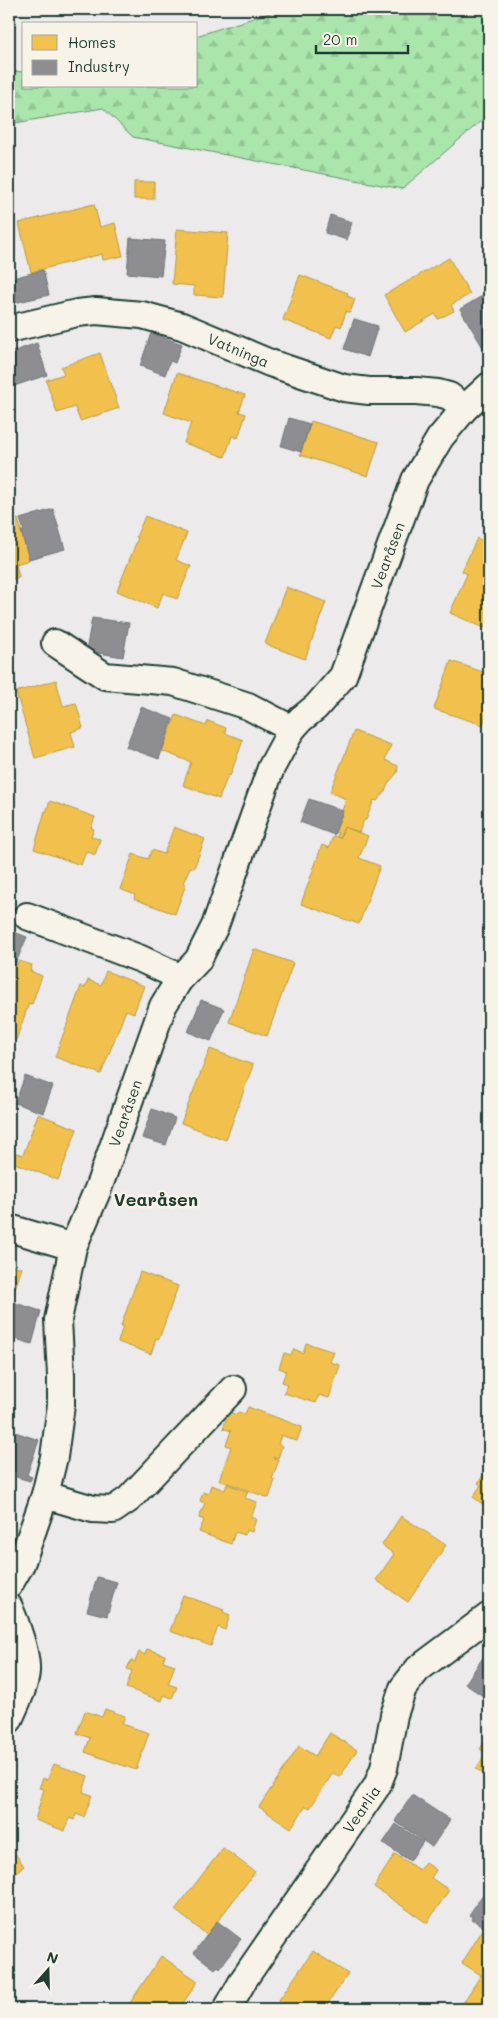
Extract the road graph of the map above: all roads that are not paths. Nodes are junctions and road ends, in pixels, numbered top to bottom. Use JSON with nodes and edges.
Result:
{"nodes":[{"id":1,"x":9,"y":328,"type":"edge"},
{"id":2,"x":489,"y":386,"type":"edge"},
{"id":3,"x":465,"y":408,"type":"junction"},
{"id":4,"x":56,"y":643,"type":"dead end"},
{"id":5,"x":292,"y":729,"type":"junction"},
{"id":6,"x":27,"y":916,"type":"dead end"},
{"id":7,"x":179,"y":980,"type":"junction"},
{"id":8,"x":9,"y":1228,"type":"edge"},
{"id":9,"x":73,"y":1247,"type":"junction"},
{"id":10,"x":233,"y":1389,"type":"dead end"},
{"id":11,"x":45,"y":1495,"type":"junction"},
{"id":12,"x":9,"y":1585,"type":"edge"},
{"id":13,"x":9,"y":1607,"type":"edge"},
{"id":14,"x":489,"y":1616,"type":"edge"},
{"id":15,"x":9,"y":1720,"type":"edge"},
{"id":16,"x":227,"y":2009,"type":"edge"}],
"edges":[{"from":1,"to":3,"type":"street","name":"Vatninga"},
{"from":2,"to":3,"type":"street","name":"Vearåsen"},
{"from":3,"to":5,"type":"street","name":"Vearåsen"},
{"from":4,"to":5,"type":"street"},
{"from":5,"to":7,"type":"street","name":"Vearåsen"},
{"from":6,"to":7,"type":"street"},
{"from":7,"to":9,"type":"street","name":"Vearåsen"},
{"from":8,"to":9,"type":"street"},
{"from":9,"to":11,"type":"street","name":"Vearåsen"},
{"from":10,"to":11,"type":"street"},
{"from":11,"to":12,"type":"street","name":"Vearåsen"},
{"from":13,"to":15,"type":"street"},
{"from":14,"to":16,"type":"street","name":"Vearlia"}]}
